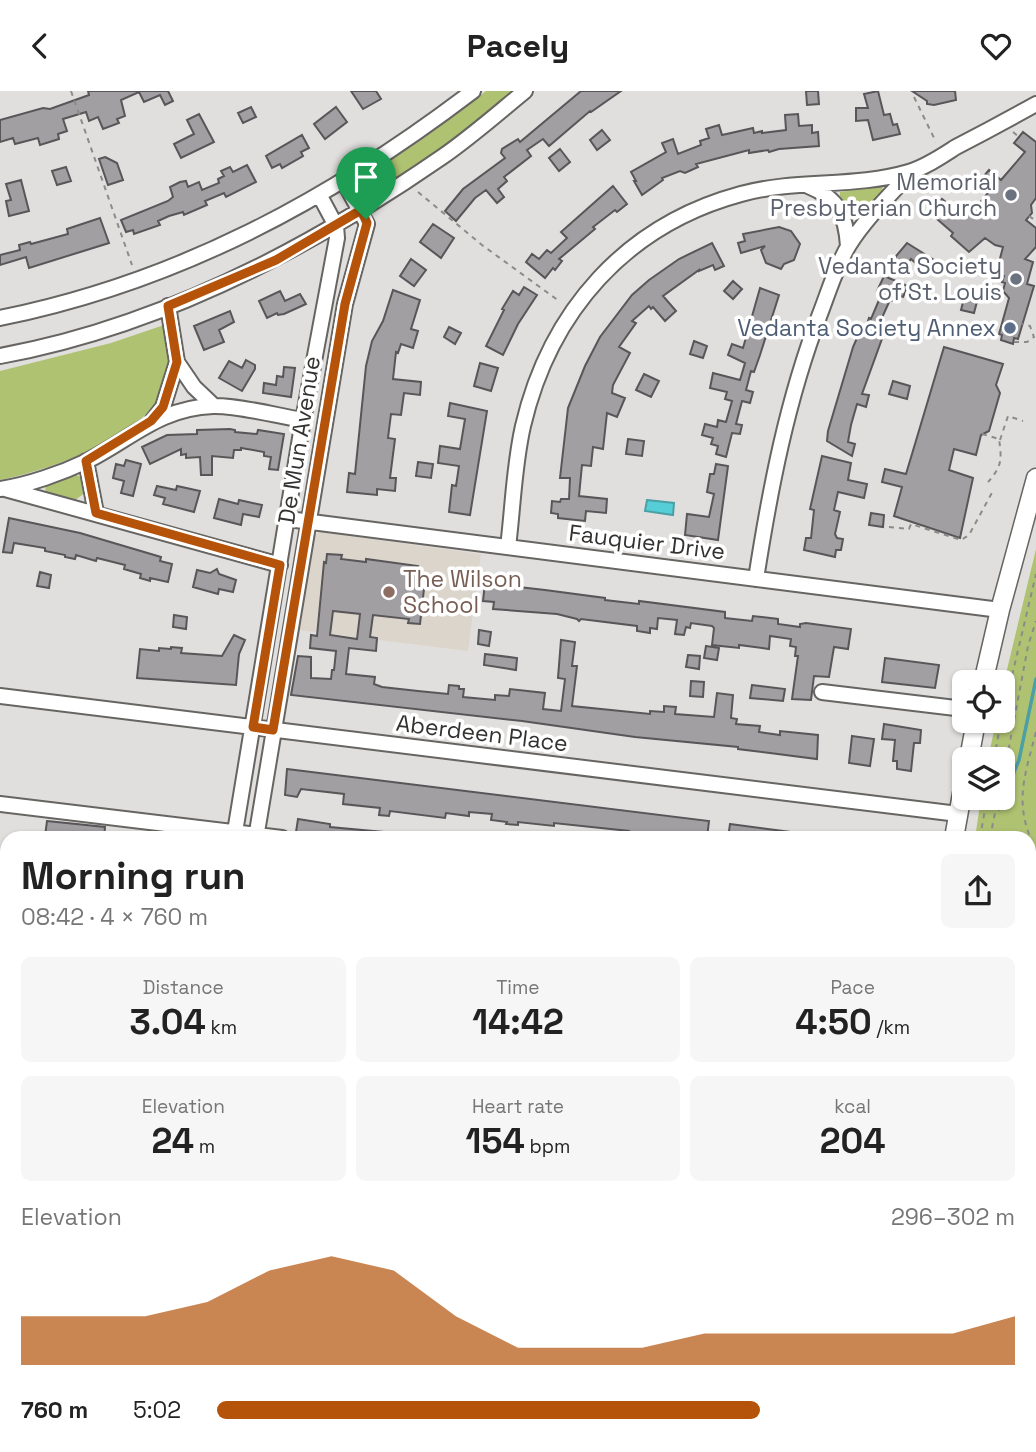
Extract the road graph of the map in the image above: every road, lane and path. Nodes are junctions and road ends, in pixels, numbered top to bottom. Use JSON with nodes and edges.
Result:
{"nodes":[{"id":1,"x":71,"y":91,"type":"edge"},
{"id":2,"x":473,"y":91,"type":"edge"},
{"id":3,"x":525,"y":91,"type":"edge"},
{"id":4,"x":914,"y":97,"type":"dead end"},
{"id":5,"x":1036,"y":104,"type":"edge"},
{"id":6,"x":1013,"y":132,"type":"dead end"},
{"id":7,"x":1019,"y":137,"type":"dead end"},
{"id":8,"x":936,"y":142,"type":"dead end"},
{"id":9,"x":911,"y":172,"type":"junction"},
{"id":10,"x":344,"y":182,"type":"junction"},
{"id":11,"x":807,"y":185,"type":"junction"},
{"id":12,"x":418,"y":192,"type":"dead end"},
{"id":13,"x":320,"y":196,"type":"junction"},
{"id":14,"x":361,"y":210,"type":"junction"},
{"id":15,"x":1029,"y":216,"type":"dead end"},
{"id":16,"x":1036,"y":221,"type":"edge"},
{"id":17,"x":336,"y":226,"type":"junction"},
{"id":18,"x":848,"y":246,"type":"junction"},
{"id":19,"x":133,"y":266,"type":"dead end"},
{"id":20,"x":559,"y":301,"type":"dead end"},
{"id":21,"x":168,"y":306,"type":"junction"},
{"id":22,"x":0,"y":318,"type":"edge"},
{"id":23,"x":1022,"y":324,"type":"dead end"},
{"id":24,"x":1035,"y":339,"type":"edge"},
{"id":25,"x":1014,"y":342,"type":"dead end"},
{"id":26,"x":0,"y":356,"type":"edge"},
{"id":27,"x":177,"y":362,"type":"junction"},
{"id":28,"x":214,"y":406,"type":"junction"},
{"id":29,"x":303,"y":420,"type":"junction"},
{"id":30,"x":151,"y":421,"type":"junction"},
{"id":31,"x":1023,"y":421,"type":"dead end"},
{"id":32,"x":982,"y":434,"type":"dead end"},
{"id":33,"x":1000,"y":441,"type":"junction"},
{"id":34,"x":86,"y":461,"type":"junction"},
{"id":35,"x":1036,"y":478,"type":"edge"},
{"id":36,"x":988,"y":482,"type":"dead end"},
{"id":37,"x":1,"y":489,"type":"edge"},
{"id":38,"x":994,"y":489,"type":"dead end"},
{"id":39,"x":96,"y":513,"type":"junction"},
{"id":40,"x":288,"y":519,"type":"junction"},
{"id":41,"x":308,"y":521,"type":"junction"},
{"id":42,"x":889,"y":527,"type":"dead end"},
{"id":43,"x":508,"y":547,"type":"junction"},
{"id":44,"x":280,"y":565,"type":"junction"},
{"id":45,"x":1036,"y":574,"type":"edge"},
{"id":46,"x":756,"y":579,"type":"junction"},
{"id":47,"x":1000,"y":610,"type":"junction"},
{"id":48,"x":1036,"y":621,"type":"edge"},
{"id":49,"x":986,"y":670,"type":"edge"},
{"id":50,"x":1013,"y":670,"type":"edge"},
{"id":51,"x":822,"y":692,"type":"dead end"},
{"id":52,"x":0,"y":696,"type":"edge"},
{"id":53,"x":952,"y":708,"type":"edge"},
{"id":54,"x":253,"y":727,"type":"junction"},
{"id":55,"x":273,"y":730,"type":"junction"},
{"id":56,"x":1036,"y":732,"type":"edge"},
{"id":57,"x":1009,"y":747,"type":"edge"},
{"id":58,"x":0,"y":804,"type":"edge"},
{"id":59,"x":959,"y":810,"type":"edge"},
{"id":60,"x":985,"y":810,"type":"edge"},
{"id":61,"x":996,"y":810,"type":"edge"},
{"id":62,"x":958,"y":814,"type":"junction"},
{"id":63,"x":204,"y":831,"type":"edge"},
{"id":64,"x":235,"y":831,"type":"edge"},
{"id":65,"x":257,"y":831,"type":"edge"},
{"id":66,"x":955,"y":831,"type":"edge"},
{"id":67,"x":981,"y":831,"type":"edge"},
{"id":68,"x":991,"y":831,"type":"edge"},
{"id":69,"x":1028,"y":831,"type":"edge"}],
"edges":[{"from":1,"to":19,"type":"path"},
{"from":2,"to":10,"type":"street"},
{"from":3,"to":14,"type":"street"},
{"from":4,"to":8,"type":"path"},
{"from":5,"to":9,"type":"street"},
{"from":6,"to":7,"type":"path"},
{"from":9,"to":11,"type":"street"},
{"from":9,"to":18,"type":"street"},
{"from":10,"to":13,"type":"street"},
{"from":10,"to":14,"type":"street"},
{"from":11,"to":18,"type":"street"},
{"from":11,"to":43,"type":"street"},
{"from":12,"to":20,"type":"path"},
{"from":13,"to":17,"type":"street"},
{"from":13,"to":22,"type":"street"},
{"from":14,"to":17,"type":"street"},
{"from":14,"to":41,"type":"street","name":"De Mun Avenue"},
{"from":15,"to":16,"type":"path"},
{"from":17,"to":21,"type":"street"},
{"from":17,"to":29,"type":"street","name":"De Mun Avenue"},
{"from":18,"to":46,"type":"street"},
{"from":21,"to":26,"type":"street"},
{"from":21,"to":27,"type":"street"},
{"from":23,"to":24,"type":"path"},
{"from":24,"to":25,"type":"path"},
{"from":27,"to":28,"type":"street"},
{"from":27,"to":30,"type":"street"},
{"from":28,"to":29,"type":"street"},
{"from":28,"to":30,"type":"street"},
{"from":29,"to":40,"type":"street","name":"De Mun Avenue"},
{"from":30,"to":34,"type":"street"},
{"from":31,"to":33,"type":"path"},
{"from":32,"to":33,"type":"path"},
{"from":33,"to":36,"type":"path"},
{"from":34,"to":37,"type":"street"},
{"from":34,"to":39,"type":"street"},
{"from":35,"to":47,"type":"main road"},
{"from":37,"to":39,"type":"street"},
{"from":38,"to":42,"type":"path"},
{"from":39,"to":44,"type":"street"},
{"from":40,"to":41,"type":"street","name":"Fauquier Drive"},
{"from":40,"to":44,"type":"street","name":"De Mun Avenue"},
{"from":41,"to":43,"type":"street","name":"Fauquier Drive"},
{"from":41,"to":55,"type":"street","name":"De Mun Avenue"},
{"from":43,"to":46,"type":"street","name":"Fauquier Drive"},
{"from":44,"to":54,"type":"street","name":"De Mun Avenue"},
{"from":45,"to":50,"type":"path"},
{"from":46,"to":47,"type":"street","name":"Fauquier Drive"},
{"from":47,"to":49,"type":"main road"},
{"from":48,"to":57,"type":"path"},
{"from":51,"to":53,"type":"street"},
{"from":52,"to":54,"type":"street","name":"Aberdeen Place"},
{"from":54,"to":55,"type":"street","name":"Aberdeen Place"},
{"from":54,"to":64,"type":"street","name":"De Mun Avenue"},
{"from":55,"to":62,"type":"street","name":"Aberdeen Place"},
{"from":55,"to":65,"type":"street","name":"De Mun Avenue"},
{"from":56,"to":69,"type":"path"},
{"from":58,"to":63,"type":"street"},
{"from":59,"to":62,"type":"main road"},
{"from":60,"to":67,"type":"path"},
{"from":61,"to":68,"type":"path"},
{"from":62,"to":66,"type":"main road"}]}
